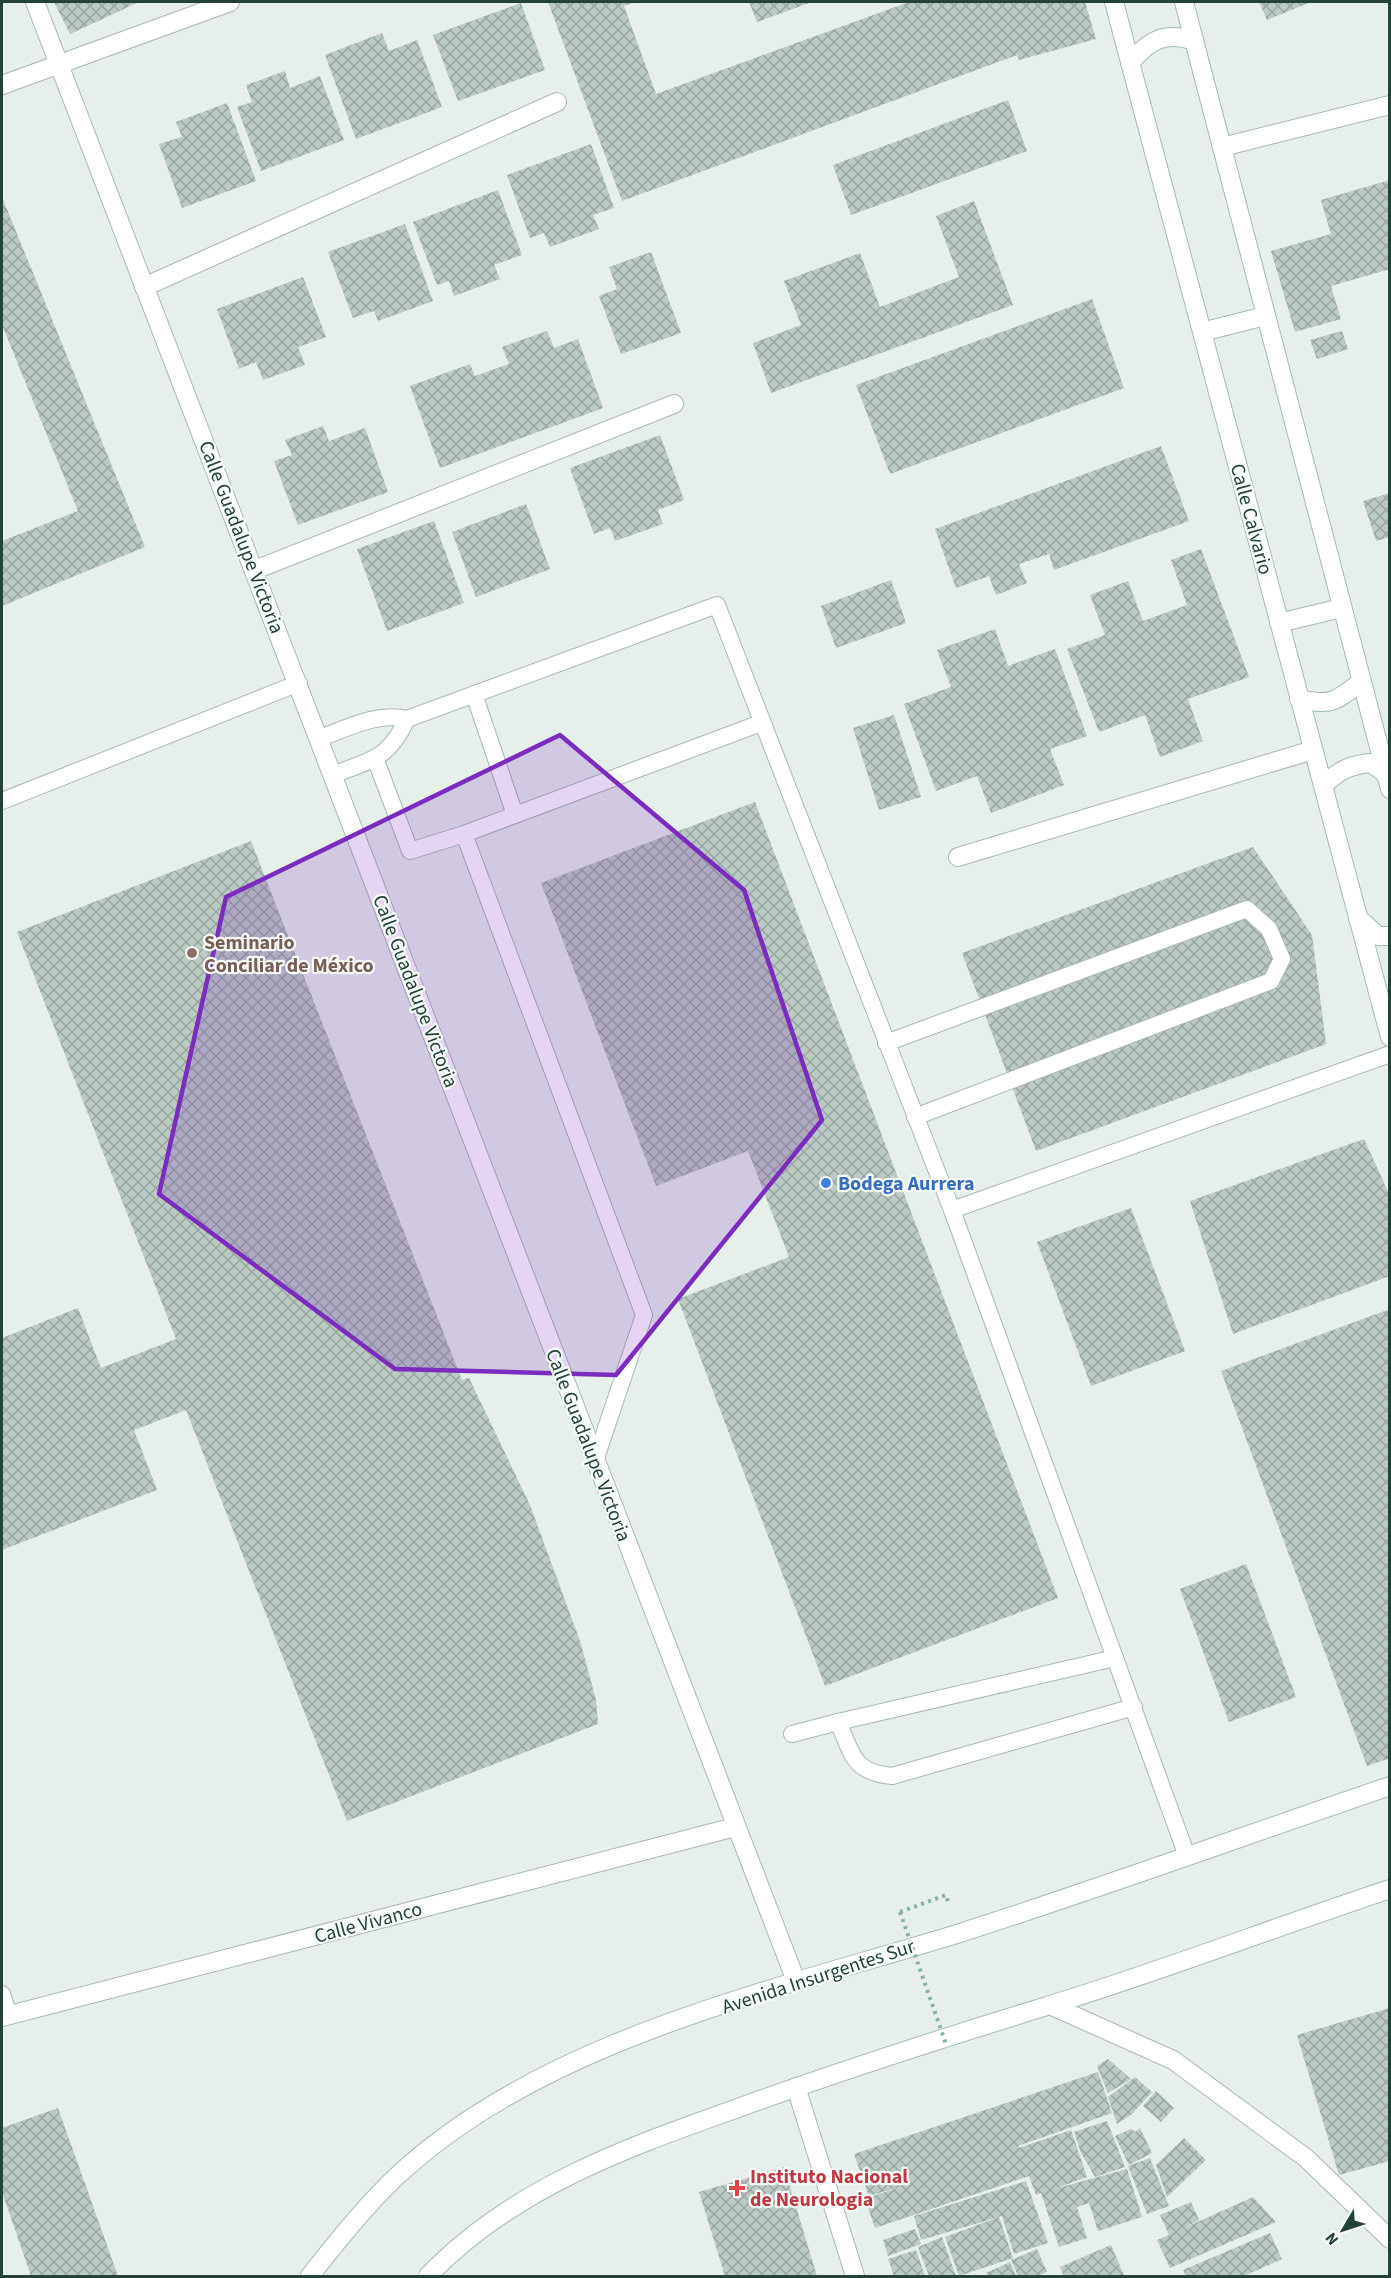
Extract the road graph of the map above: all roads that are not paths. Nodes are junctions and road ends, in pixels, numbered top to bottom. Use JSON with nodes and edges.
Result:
{"nodes":[{"id":1,"x":35,"y":2,"type":"edge"},
{"id":2,"x":230,"y":2,"type":"edge"},
{"id":3,"x":1114,"y":2,"type":"edge"},
{"id":4,"x":1184,"y":2,"type":"edge"},
{"id":5,"x":1194,"y":41,"type":"junction"},
{"id":6,"x":1130,"y":63,"type":"junction"},
{"id":7,"x":58,"y":64,"type":"junction"},
{"id":8,"x":2,"y":85,"type":"edge"},
{"id":9,"x":557,"y":102,"type":"dead end"},
{"id":10,"x":1389,"y":105,"type":"edge"},
{"id":11,"x":1222,"y":147,"type":"junction"},
{"id":12,"x":144,"y":287,"type":"junction"},
{"id":13,"x":1265,"y":316,"type":"junction"},
{"id":14,"x":1202,"y":332,"type":"junction"},
{"id":15,"x":674,"y":404,"type":"dead end"},
{"id":16,"x":255,"y":570,"type":"junction"},
{"id":17,"x":1341,"y":608,"type":"junction"},
{"id":18,"x":1279,"y":623,"type":"junction"},
{"id":19,"x":299,"y":682,"type":"junction"},
{"id":20,"x":1361,"y":682,"type":"junction"},
{"id":21,"x":474,"y":694,"type":"junction"},
{"id":22,"x":1299,"y":699,"type":"junction"},
{"id":23,"x":407,"y":719,"type":"junction"},
{"id":24,"x":761,"y":723,"type":"junction"},
{"id":25,"x":320,"y":738,"type":"junction"},
{"id":26,"x":1313,"y":750,"type":"junction"},
{"id":27,"x":375,"y":758,"type":"junction"},
{"id":28,"x":333,"y":775,"type":"junction"},
{"id":29,"x":1388,"y":782,"type":"edge"},
{"id":30,"x":1324,"y":785,"type":"junction"},
{"id":31,"x":2,"y":801,"type":"edge"},
{"id":32,"x":515,"y":815,"type":"junction"},
{"id":33,"x":464,"y":834,"type":"junction"},
{"id":34,"x":958,"y":857,"type":"dead end"},
{"id":35,"x":1358,"y":918,"type":"junction"},
{"id":36,"x":1389,"y":936,"type":"edge"},
{"id":37,"x":1389,"y":1037,"type":"edge"},
{"id":38,"x":886,"y":1042,"type":"junction"},
{"id":39,"x":1389,"y":1054,"type":"edge"},
{"id":40,"x":915,"y":1117,"type":"junction"},
{"id":41,"x":952,"y":1209,"type":"junction"},
{"id":42,"x":595,"y":1461,"type":"junction"},
{"id":43,"x":1115,"y":1658,"type":"junction"},
{"id":44,"x":1134,"y":1707,"type":"junction"},
{"id":45,"x":838,"y":1722,"type":"junction"},
{"id":46,"x":792,"y":1734,"type":"dead end"},
{"id":47,"x":1389,"y":1786,"type":"edge"},
{"id":48,"x":735,"y":1827,"type":"junction"},
{"id":49,"x":1187,"y":1856,"type":"junction"},
{"id":50,"x":1389,"y":1889,"type":"edge"},
{"id":51,"x":796,"y":1980,"type":"junction"},
{"id":52,"x":2,"y":1994,"type":"edge"},
{"id":53,"x":1050,"y":2005,"type":"junction"},
{"id":54,"x":5,"y":2016,"type":"edge"},
{"id":55,"x":796,"y":2087,"type":"junction"},
{"id":56,"x":1389,"y":2239,"type":"edge"},
{"id":57,"x":310,"y":2277,"type":"edge"},
{"id":58,"x":428,"y":2277,"type":"edge"},
{"id":59,"x":855,"y":2277,"type":"edge"}],
"edges":[{"from":1,"to":7,"type":"street","name":"Calle Guadalupe Victoria"},
{"from":2,"to":7,"type":"street"},
{"from":3,"to":6,"type":"street","name":"Calle Calvario"},
{"from":4,"to":5,"type":"street"},
{"from":5,"to":6,"type":"street"},
{"from":5,"to":11,"type":"street"},
{"from":6,"to":14,"type":"street","name":"Calle Calvario"},
{"from":7,"to":8,"type":"street"},
{"from":7,"to":12,"type":"street","name":"Calle Guadalupe Victoria"},
{"from":9,"to":12,"type":"street"},
{"from":10,"to":11,"type":"street"},
{"from":11,"to":13,"type":"street"},
{"from":12,"to":16,"type":"street","name":"Calle Guadalupe Victoria"},
{"from":13,"to":14,"type":"street"},
{"from":13,"to":17,"type":"street"},
{"from":14,"to":18,"type":"street","name":"Calle Calvario"},
{"from":15,"to":16,"type":"street"},
{"from":16,"to":19,"type":"street","name":"Calle Guadalupe Victoria"},
{"from":17,"to":18,"type":"street"},
{"from":17,"to":20,"type":"street"},
{"from":18,"to":22,"type":"street","name":"Calle Calvario"},
{"from":19,"to":25,"type":"street","name":"Calle Guadalupe Victoria"},
{"from":19,"to":31,"type":"lane"},
{"from":20,"to":22,"type":"street"},
{"from":20,"to":29,"type":"street"},
{"from":21,"to":23,"type":"lane"},
{"from":21,"to":24,"type":"lane"},
{"from":21,"to":32,"type":"lane"},
{"from":22,"to":26,"type":"street","name":"Calle Calvario"},
{"from":23,"to":25,"type":"lane"},
{"from":23,"to":27,"type":"lane"},
{"from":24,"to":32,"type":"lane"},
{"from":24,"to":38,"type":"lane"},
{"from":25,"to":28,"type":"street","name":"Calle Guadalupe Victoria"},
{"from":26,"to":30,"type":"street","name":"Calle Calvario"},
{"from":26,"to":34,"type":"street"},
{"from":27,"to":28,"type":"lane"},
{"from":27,"to":33,"type":"lane"},
{"from":28,"to":42,"type":"street","name":"Calle Guadalupe Victoria"},
{"from":29,"to":30,"type":"street"},
{"from":30,"to":35,"type":"street","name":"Calle Calvario"},
{"from":32,"to":33,"type":"lane"},
{"from":33,"to":42,"type":"lane"},
{"from":35,"to":36,"type":"street"},
{"from":35,"to":37,"type":"street","name":"Calle Calvario"},
{"from":38,"to":40,"type":"lane"},
{"from":38,"to":40,"type":"lane"},
{"from":39,"to":41,"type":"lane"},
{"from":40,"to":41,"type":"lane"},
{"from":41,"to":43,"type":"lane"},
{"from":42,"to":48,"type":"street","name":"Calle Guadalupe Victoria"},
{"from":43,"to":44,"type":"lane"},
{"from":43,"to":45,"type":"lane"},
{"from":44,"to":45,"type":"lane"},
{"from":44,"to":49,"type":"lane"},
{"from":45,"to":46,"type":"lane"},
{"from":47,"to":49,"type":"street","name":"Avenida Insurgentes Sur"},
{"from":48,"to":51,"type":"street","name":"Calle Guadalupe Victoria"},
{"from":48,"to":54,"type":"street","name":"Calle Vivanco"},
{"from":49,"to":51,"type":"street","name":"Avenida Insurgentes Sur"},
{"from":50,"to":53,"type":"street"},
{"from":51,"to":57,"type":"street","name":"Avenida Insurgentes Sur"},
{"from":52,"to":54,"type":"lane"},
{"from":53,"to":55,"type":"street"},
{"from":53,"to":56,"type":"street"},
{"from":55,"to":58,"type":"street"},
{"from":55,"to":59,"type":"street"}]}
